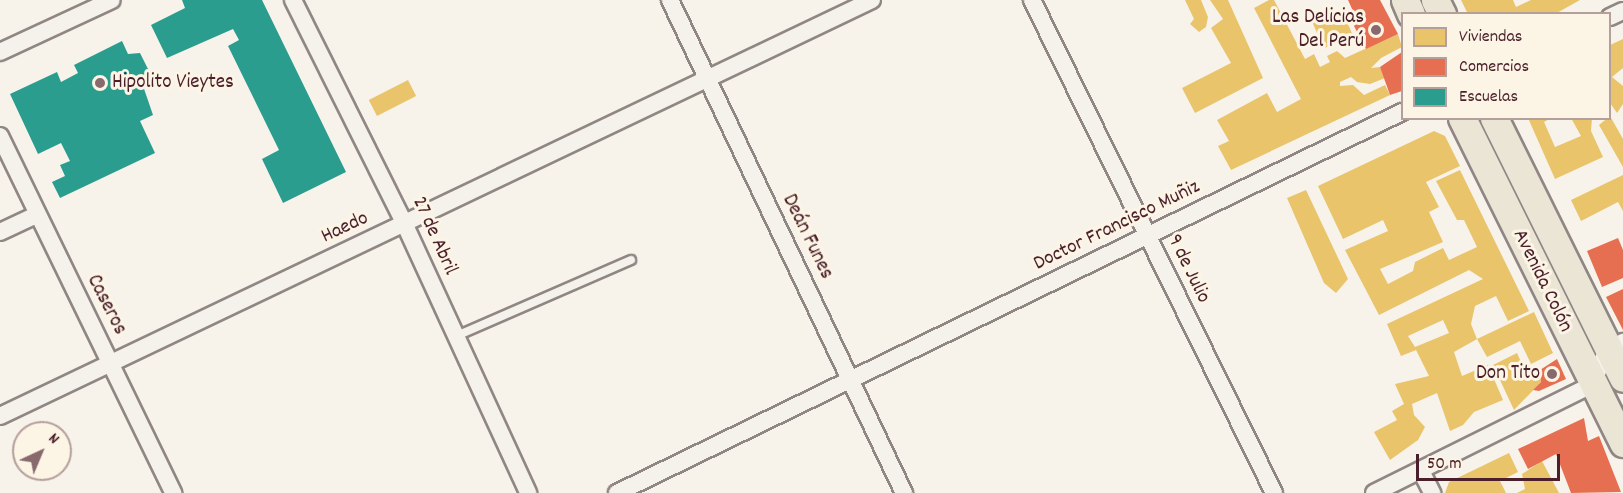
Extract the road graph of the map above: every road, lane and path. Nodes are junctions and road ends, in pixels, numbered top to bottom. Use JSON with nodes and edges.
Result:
{"nodes":[{"id":1,"x":112,"y":0,"type":"edge"},
{"id":2,"x":293,"y":0,"type":"edge"},
{"id":3,"x":669,"y":0,"type":"edge"},
{"id":4,"x":872,"y":0,"type":"edge"},
{"id":5,"x":1032,"y":0,"type":"edge"},
{"id":6,"x":0,"y":52,"type":"edge"},
{"id":7,"x":706,"y":77,"type":"junction"},
{"id":8,"x":1401,"y":112,"type":"edge"},
{"id":9,"x":1463,"y":120,"type":"edge"},
{"id":10,"x":1495,"y":120,"type":"edge"},
{"id":11,"x":0,"y":136,"type":"edge"},
{"id":12,"x":36,"y":215,"type":"junction"},
{"id":13,"x":405,"y":225,"type":"junction"},
{"id":14,"x":0,"y":232,"type":"edge"},
{"id":15,"x":1148,"y":237,"type":"junction"},
{"id":16,"x":631,"y":260,"type":"dead end"},
{"id":17,"x":454,"y":337,"type":"junction"},
{"id":18,"x":1615,"y":346,"type":"edge"},
{"id":19,"x":110,"y":362,"type":"junction"},
{"id":20,"x":1623,"y":378,"type":"edge"},
{"id":21,"x":850,"y":379,"type":"junction"},
{"id":22,"x":1593,"y":385,"type":"junction"},
{"id":23,"x":0,"y":416,"type":"edge"},
{"id":24,"x":1623,"y":443,"type":"edge"},
{"id":25,"x":1421,"y":471,"type":"junction"},
{"id":26,"x":173,"y":493,"type":"edge"},
{"id":27,"x":528,"y":493,"type":"edge"},
{"id":28,"x":617,"y":493,"type":"edge"},
{"id":29,"x":904,"y":493,"type":"edge"},
{"id":30,"x":1274,"y":493,"type":"edge"},
{"id":31,"x":1374,"y":493,"type":"edge"},
{"id":32,"x":1432,"y":493,"type":"edge"}],
"edges":[{"from":1,"to":6,"type":"street"},
{"from":2,"to":13,"type":"street","name":"27 de Abril"},
{"from":3,"to":7,"type":"street","name":"Deán Funes"},
{"from":4,"to":7,"type":"street","name":"Haedo"},
{"from":5,"to":15,"type":"street","name":"9 de Julio"},
{"from":7,"to":13,"type":"street","name":"Haedo"},
{"from":7,"to":21,"type":"street","name":"Deán Funes"},
{"from":8,"to":15,"type":"street","name":"Doctor Francisco Muñiz"},
{"from":9,"to":22,"type":"main road","name":"Avenida Colón"},
{"from":10,"to":18,"type":"main road","name":"Avenida Colón"},
{"from":11,"to":12,"type":"street","name":"Caseros"},
{"from":12,"to":14,"type":"street"},
{"from":12,"to":19,"type":"street","name":"Caseros"},
{"from":13,"to":17,"type":"street","name":"27 de Abril"},
{"from":13,"to":19,"type":"street","name":"Haedo"},
{"from":15,"to":21,"type":"street","name":"Doctor Francisco Muñiz"},
{"from":15,"to":30,"type":"street","name":"9 de Julio"},
{"from":16,"to":17,"type":"lane"},
{"from":17,"to":27,"type":"street","name":"27 de Abril"},
{"from":18,"to":20,"type":"main road","name":"Avenida Colón"},
{"from":18,"to":22,"type":"street"},
{"from":19,"to":23,"type":"street","name":"Haedo"},
{"from":19,"to":26,"type":"street","name":"Caseros"},
{"from":21,"to":28,"type":"street","name":"Doctor Francisco Muñiz"},
{"from":21,"to":29,"type":"street","name":"Deán Funes"},
{"from":22,"to":24,"type":"main road","name":"Avenida Colón"},
{"from":22,"to":25,"type":"street"},
{"from":25,"to":31,"type":"street"},
{"from":25,"to":32,"type":"street"}]}
